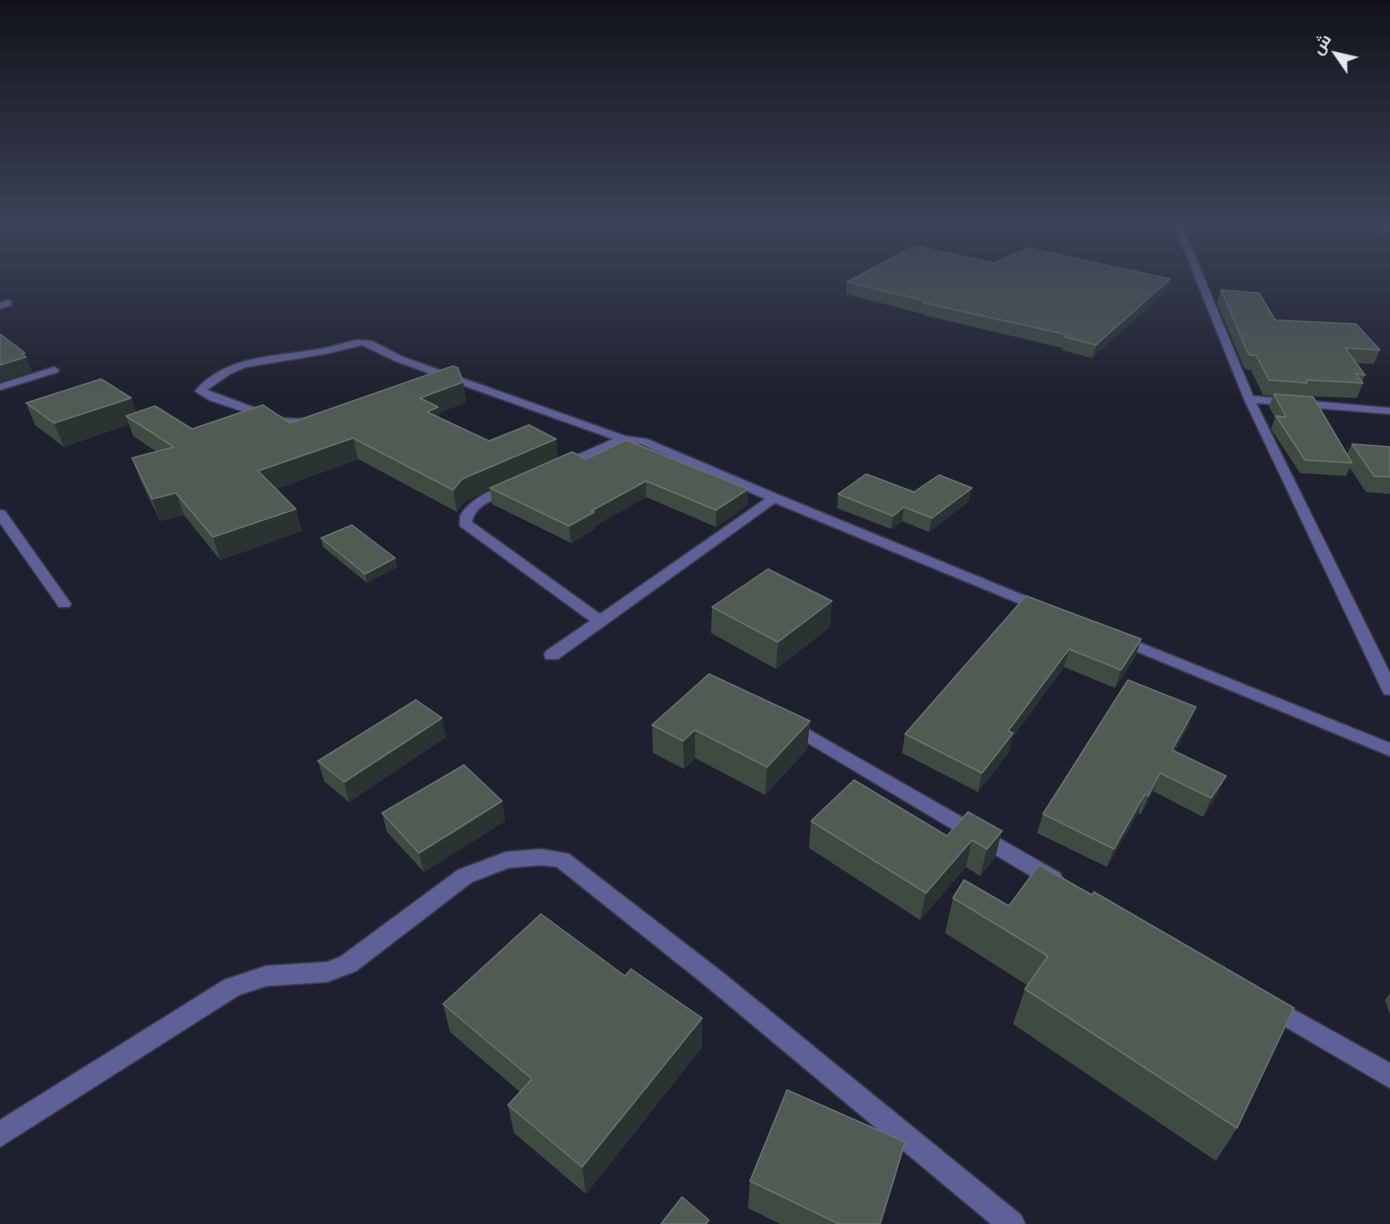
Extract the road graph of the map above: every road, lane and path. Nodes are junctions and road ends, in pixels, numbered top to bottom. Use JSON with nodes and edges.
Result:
{"nodes":[{"id":1,"x":1201,"y":282,"type":"edge"},
{"id":2,"x":54,"y":370,"type":"dead end"},
{"id":3,"x":456,"y":379,"type":"junction"},
{"id":4,"x":436,"y":385,"type":"edge"},
{"id":5,"x":0,"y":387,"type":"edge"},
{"id":6,"x":1249,"y":399,"type":"junction"},
{"id":7,"x":1390,"y":411,"type":"edge"},
{"id":8,"x":331,"y":422,"type":"edge"},
{"id":9,"x":623,"y":439,"type":"junction"},
{"id":10,"x":547,"y":473,"type":"edge"},
{"id":11,"x":525,"y":482,"type":"edge"},
{"id":12,"x":774,"y":498,"type":"junction"},
{"id":13,"x":0,"y":514,"type":"edge"},
{"id":14,"x":64,"y":604,"type":"dead end"},
{"id":15,"x":1049,"y":610,"type":"edge"},
{"id":16,"x":600,"y":621,"type":"junction"},
{"id":17,"x":1104,"y":633,"type":"edge"},
{"id":18,"x":552,"y":655,"type":"dead end"},
{"id":19,"x":1390,"y":690,"type":"edge"},
{"id":20,"x":772,"y":714,"type":"edge"},
{"id":21,"x":1390,"y":750,"type":"edge"},
{"id":22,"x":1067,"y":887,"type":"edge"},
{"id":23,"x":1259,"y":1000,"type":"edge"},
{"id":24,"x":1390,"y":1076,"type":"edge"},
{"id":25,"x":0,"y":1134,"type":"edge"},
{"id":26,"x":1012,"y":1224,"type":"edge"}],
"edges":[{"from":1,"to":6,"type":"street"},
{"from":2,"to":5,"type":"street"},
{"from":3,"to":4,"type":"street"},
{"from":3,"to":8,"type":"street"},
{"from":3,"to":9,"type":"street"},
{"from":6,"to":7,"type":"street"},
{"from":6,"to":19,"type":"street"},
{"from":9,"to":10,"type":"street"},
{"from":9,"to":12,"type":"street"},
{"from":11,"to":16,"type":"street"},
{"from":12,"to":15,"type":"street"},
{"from":12,"to":16,"type":"street"},
{"from":13,"to":14,"type":"street"},
{"from":16,"to":18,"type":"street"},
{"from":17,"to":21,"type":"street"},
{"from":20,"to":22,"type":"street"},
{"from":23,"to":24,"type":"street"},
{"from":25,"to":26,"type":"street"}]}
